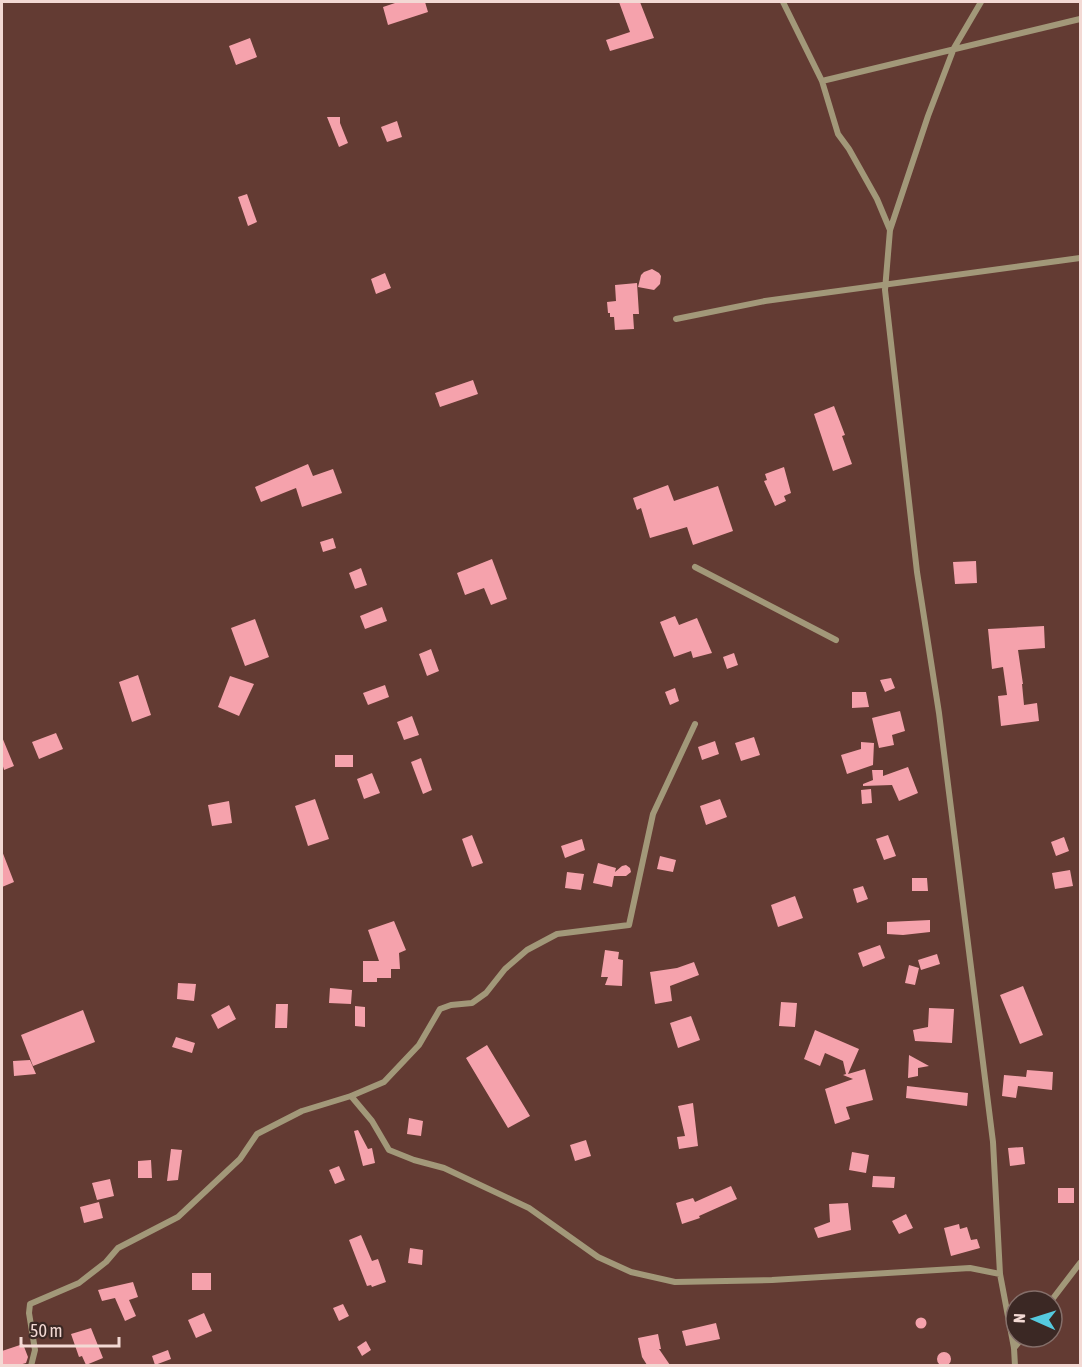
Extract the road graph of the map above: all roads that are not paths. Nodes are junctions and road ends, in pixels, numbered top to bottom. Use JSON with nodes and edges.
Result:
{"nodes":[{"id":1,"x":783,"y":2,"type":"edge"},
{"id":2,"x":981,"y":2,"type":"edge"},
{"id":3,"x":1080,"y":19,"type":"edge"},
{"id":4,"x":954,"y":48,"type":"junction"},
{"id":5,"x":822,"y":81,"type":"junction"},
{"id":6,"x":890,"y":230,"type":"junction"},
{"id":7,"x":1080,"y":258,"type":"edge"},
{"id":8,"x":886,"y":285,"type":"junction"},
{"id":9,"x":676,"y":319,"type":"dead end"},
{"id":10,"x":695,"y":567,"type":"dead end"},
{"id":11,"x":837,"y":640,"type":"dead end"},
{"id":12,"x":694,"y":724,"type":"dead end"},
{"id":13,"x":351,"y":1096,"type":"junction"},
{"id":14,"x":1080,"y":1263,"type":"edge"},
{"id":15,"x":1000,"y":1274,"type":"junction"},
{"id":16,"x":1060,"y":1289,"type":"edge"},
{"id":17,"x":1004,"y":1295,"type":"edge"},
{"id":18,"x":1014,"y":1349,"type":"edge"},
{"id":19,"x":31,"y":1365,"type":"edge"},
{"id":20,"x":1015,"y":1365,"type":"edge"}],
"edges":[{"from":1,"to":5,"type":"street"},
{"from":2,"to":4,"type":"street"},
{"from":3,"to":4,"type":"street"},
{"from":4,"to":5,"type":"street"},
{"from":4,"to":6,"type":"street"},
{"from":5,"to":6,"type":"street"},
{"from":6,"to":8,"type":"street"},
{"from":7,"to":8,"type":"street"},
{"from":8,"to":9,"type":"street"},
{"from":8,"to":15,"type":"street"},
{"from":10,"to":11,"type":"street"},
{"from":12,"to":13,"type":"street"},
{"from":13,"to":15,"type":"street"},
{"from":13,"to":19,"type":"street"},
{"from":14,"to":16,"type":"street"},
{"from":15,"to":17,"type":"street"},
{"from":18,"to":20,"type":"street"}]}
